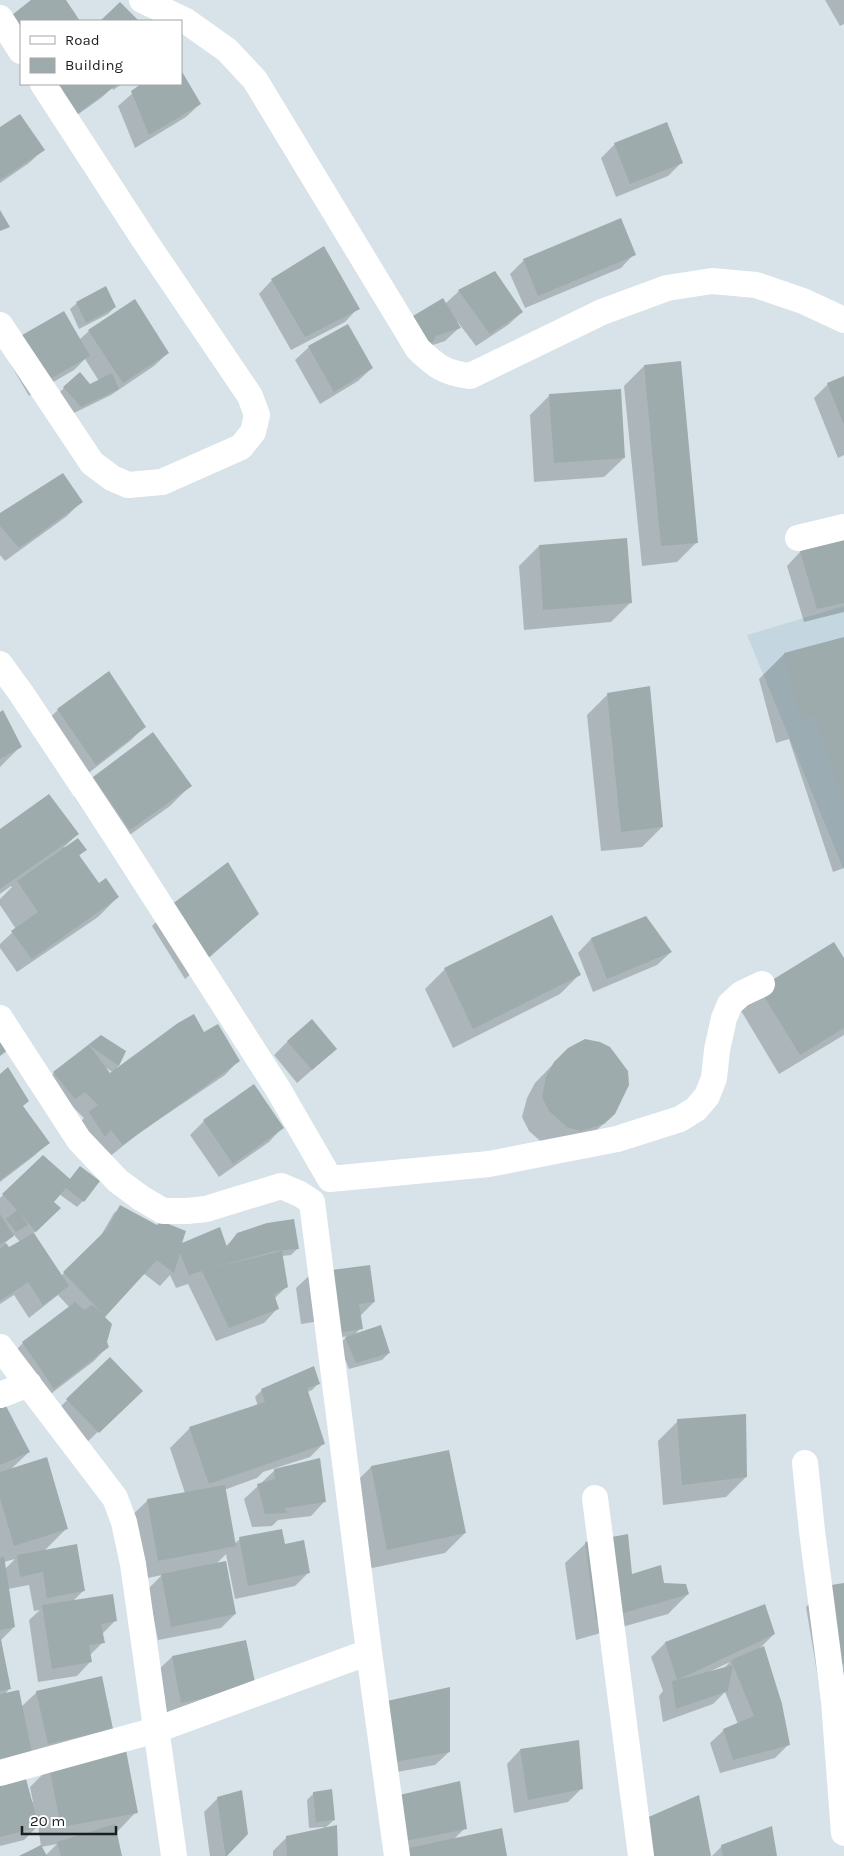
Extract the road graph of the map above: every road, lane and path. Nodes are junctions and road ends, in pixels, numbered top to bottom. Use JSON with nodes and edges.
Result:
{"nodes":[{"id":1,"x":142,"y":0,"type":"edge"},
{"id":2,"x":0,"y":18,"type":"edge"},
{"id":3,"x":20,"y":49,"type":"edge"},
{"id":4,"x":44,"y":85,"type":"edge"},
{"id":5,"x":844,"y":320,"type":"edge"},
{"id":6,"x":0,"y":325,"type":"edge"},
{"id":7,"x":844,"y":527,"type":"edge"},
{"id":8,"x":798,"y":538,"type":"dead end"},
{"id":9,"x":0,"y":664,"type":"edge"},
{"id":10,"x":762,"y":984,"type":"dead end"},
{"id":11,"x":0,"y":1018,"type":"edge"},
{"id":12,"x":330,"y":1179,"type":"junction"},
{"id":13,"x":312,"y":1202,"type":"junction"},
{"id":14,"x":0,"y":1347,"type":"edge"},
{"id":15,"x":29,"y":1384,"type":"junction"},
{"id":16,"x":0,"y":1395,"type":"edge"},
{"id":17,"x":805,"y":1463,"type":"dead end"},
{"id":18,"x":595,"y":1498,"type":"dead end"},
{"id":19,"x":370,"y":1652,"type":"junction"},
{"id":20,"x":156,"y":1730,"type":"junction"},
{"id":21,"x":0,"y":1773,"type":"edge"},
{"id":22,"x":844,"y":1833,"type":"edge"},
{"id":23,"x":174,"y":1856,"type":"edge"},
{"id":24,"x":397,"y":1856,"type":"edge"},
{"id":25,"x":641,"y":1856,"type":"edge"}],
"edges":[{"from":1,"to":5,"type":"street"},
{"from":2,"to":3,"type":"street"},
{"from":4,"to":6,"type":"street"},
{"from":7,"to":8,"type":"street"},
{"from":9,"to":12,"type":"street"},
{"from":10,"to":12,"type":"street"},
{"from":11,"to":13,"type":"street"},
{"from":12,"to":13,"type":"street"},
{"from":13,"to":19,"type":"street"},
{"from":14,"to":15,"type":"street"},
{"from":15,"to":16,"type":"street"},
{"from":15,"to":20,"type":"street"},
{"from":17,"to":22,"type":"street"},
{"from":18,"to":25,"type":"street"},
{"from":19,"to":20,"type":"street"},
{"from":19,"to":24,"type":"street"},
{"from":20,"to":21,"type":"street"},
{"from":20,"to":23,"type":"street"}]}
